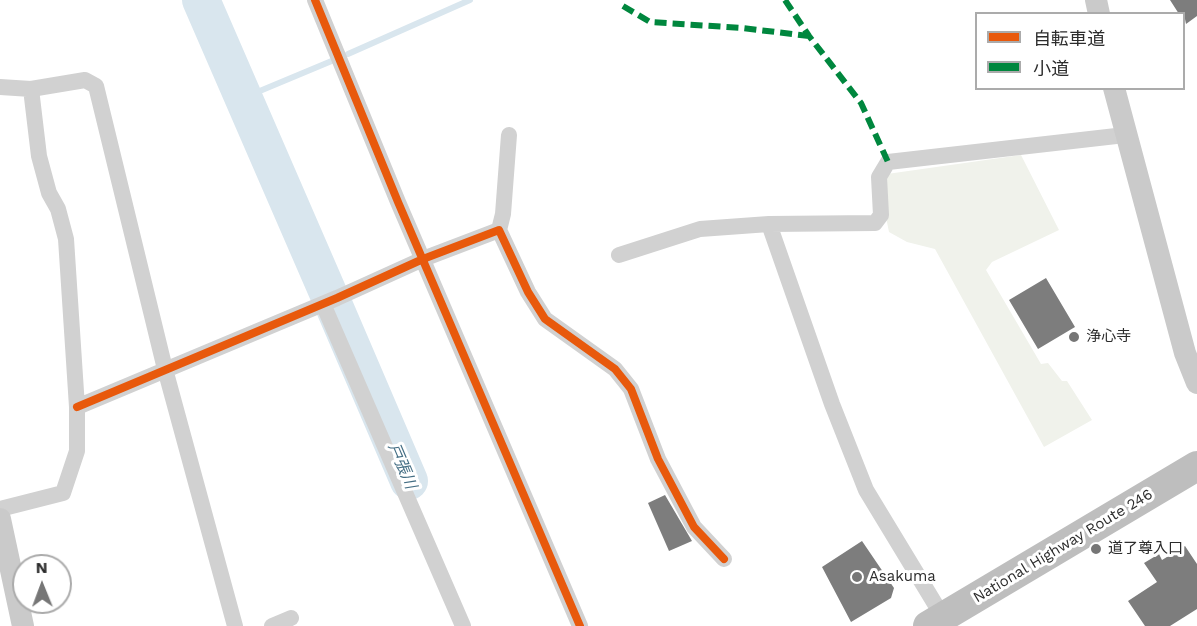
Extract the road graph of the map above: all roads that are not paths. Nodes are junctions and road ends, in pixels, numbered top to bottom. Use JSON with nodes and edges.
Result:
{"nodes":[{"id":1,"x":315,"y":0,"type":"edge"},
{"id":2,"x":0,"y":87,"type":"edge"},
{"id":3,"x":31,"y":89,"type":"junction"},
{"id":4,"x":1114,"y":90,"type":"edge"},
{"id":5,"x":509,"y":135,"type":"dead end"},
{"id":6,"x":1125,"y":135,"type":"junction"},
{"id":7,"x":769,"y":224,"type":"junction"},
{"id":8,"x":499,"y":230,"type":"junction"},
{"id":9,"x":619,"y":255,"type":"dead end"},
{"id":10,"x":423,"y":259,"type":"junction"},
{"id":11,"x":329,"y":302,"type":"junction"},
{"id":12,"x":165,"y":369,"type":"junction"},
{"id":13,"x":1197,"y":383,"type":"edge"},
{"id":14,"x":77,"y":406,"type":"junction"},
{"id":15,"x":1197,"y":466,"type":"edge"},
{"id":16,"x":0,"y":509,"type":"edge"},
{"id":17,"x":0,"y":519,"type":"edge"},
{"id":18,"x":724,"y":559,"type":"dead end"},
{"id":19,"x":291,"y":618,"type":"dead end"},
{"id":20,"x":935,"y":621,"type":"edge"},
{"id":21,"x":23,"y":626,"type":"edge"},
{"id":22,"x":235,"y":626,"type":"edge"},
{"id":23,"x":272,"y":626,"type":"edge"},
{"id":24,"x":463,"y":626,"type":"edge"},
{"id":25,"x":580,"y":626,"type":"edge"}],
"edges":[{"from":1,"to":10,"type":"street"},
{"from":2,"to":3,"type":"street"},
{"from":3,"to":12,"type":"street"},
{"from":3,"to":14,"type":"street"},
{"from":4,"to":6,"type":"street"},
{"from":5,"to":8,"type":"street"},
{"from":6,"to":7,"type":"street"},
{"from":6,"to":13,"type":"street"},
{"from":7,"to":9,"type":"street"},
{"from":7,"to":20,"type":"street"},
{"from":8,"to":10,"type":"street"},
{"from":8,"to":18,"type":"street"},
{"from":10,"to":11,"type":"street"},
{"from":10,"to":25,"type":"street"},
{"from":11,"to":12,"type":"street"},
{"from":11,"to":24,"type":"street"},
{"from":12,"to":14,"type":"street"},
{"from":12,"to":22,"type":"street"},
{"from":14,"to":16,"type":"street"},
{"from":15,"to":20,"type":"highway","name":"National Highway Route 246"},
{"from":17,"to":21,"type":"street"},
{"from":19,"to":23,"type":"street"}]}
